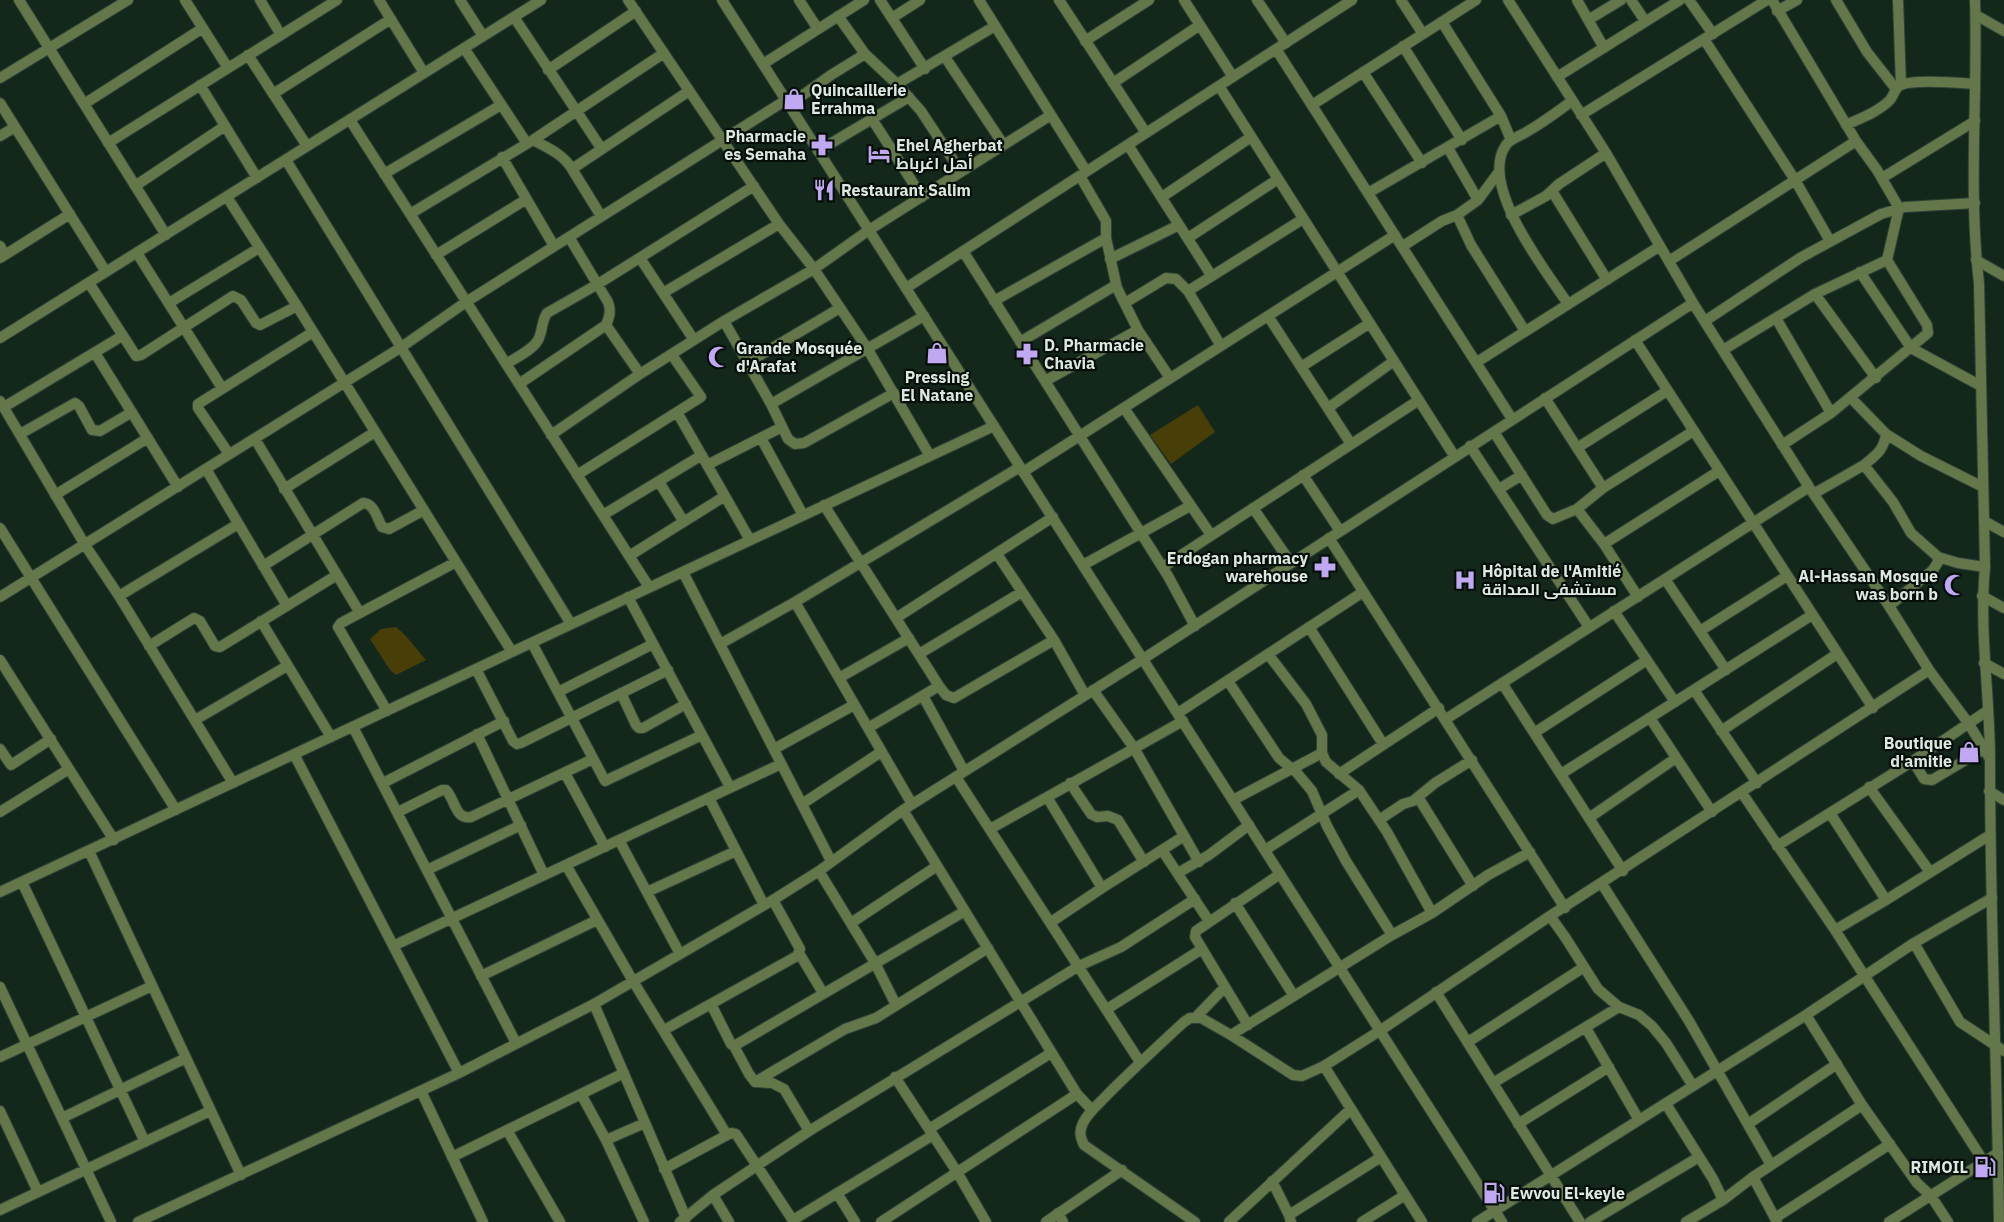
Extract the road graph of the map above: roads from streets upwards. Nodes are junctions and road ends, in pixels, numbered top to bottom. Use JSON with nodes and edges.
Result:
{"nodes":[{"id":1,"x":18,"y":0,"type":"edge"},
{"id":2,"x":128,"y":0,"type":"edge"},
{"id":3,"x":185,"y":0,"type":"edge"},
{"id":4,"x":260,"y":0,"type":"edge"},
{"id":5,"x":337,"y":0,"type":"edge"},
{"id":6,"x":379,"y":0,"type":"edge"},
{"id":7,"x":460,"y":0,"type":"edge"},
{"id":8,"x":541,"y":0,"type":"edge"},
{"id":9,"x":628,"y":0,"type":"edge"},
{"id":10,"x":722,"y":0,"type":"edge"},
{"id":11,"x":799,"y":0,"type":"edge"},
{"id":12,"x":880,"y":0,"type":"edge"},
{"id":13,"x":920,"y":0,"type":"edge"},
{"id":14,"x":979,"y":0,"type":"edge"},
{"id":15,"x":1150,"y":0,"type":"edge"},
{"id":16,"x":1184,"y":0,"type":"edge"},
{"id":17,"x":1256,"y":0,"type":"edge"},
{"id":18,"x":1352,"y":0,"type":"edge"},
{"id":19,"x":1401,"y":0,"type":"edge"},
{"id":20,"x":1476,"y":0,"type":"edge"},
{"id":21,"x":1508,"y":0,"type":"edge"},
{"id":22,"x":1577,"y":0,"type":"edge"},
{"id":23,"x":1621,"y":0,"type":"edge"},
{"id":24,"x":1631,"y":0,"type":"edge"},
{"id":25,"x":1680,"y":0,"type":"edge"},
{"id":26,"x":1689,"y":0,"type":"edge"},
{"id":27,"x":1767,"y":0,"type":"edge"},
{"id":28,"x":1772,"y":0,"type":"edge"},
{"id":29,"x":1796,"y":0,"type":"edge"},
{"id":30,"x":1836,"y":0,"type":"edge"},
{"id":31,"x":1898,"y":0,"type":"edge"},
{"id":32,"x":1975,"y":0,"type":"edge"},
{"id":33,"x":862,"y":1,"type":"edge"},
{"id":34,"x":1062,"y":1,"type":"edge"},
{"id":35,"x":636,"y":11,"type":"junction"},
{"id":36,"x":1778,"y":11,"type":"junction"},
{"id":37,"x":1976,"y":15,"type":"junction"},
{"id":38,"x":838,"y":16,"type":"junction"},
{"id":39,"x":514,"y":17,"type":"junction"},
{"id":40,"x":892,"y":18,"type":"junction"},
{"id":41,"x":391,"y":20,"type":"junction"},
{"id":42,"x":1588,"y":20,"type":"junction"},
{"id":43,"x":1645,"y":21,"type":"junction"},
{"id":44,"x":1442,"y":22,"type":"junction"},
{"id":45,"x":1200,"y":25,"type":"junction"},
{"id":46,"x":995,"y":26,"type":"junction"},
{"id":47,"x":203,"y":28,"type":"junction"},
{"id":48,"x":818,"y":29,"type":"junction"},
{"id":49,"x":2004,"y":31,"type":"edge"},
{"id":50,"x":1423,"y":34,"type":"junction"},
{"id":51,"x":281,"y":35,"type":"junction"},
{"id":52,"x":483,"y":36,"type":"junction"},
{"id":53,"x":1708,"y":36,"type":"junction"},
{"id":54,"x":1085,"y":41,"type":"junction"},
{"id":55,"x":1286,"y":42,"type":"junction"},
{"id":56,"x":1403,"y":46,"type":"junction"},
{"id":57,"x":49,"y":48,"type":"junction"},
{"id":58,"x":464,"y":48,"type":"junction"},
{"id":59,"x":1604,"y":48,"type":"junction"},
{"id":60,"x":1276,"y":49,"type":"junction"},
{"id":61,"x":664,"y":53,"type":"junction"},
{"id":62,"x":865,"y":54,"type":"junction"},
{"id":63,"x":248,"y":55,"type":"junction"},
{"id":64,"x":945,"y":57,"type":"junction"},
{"id":65,"x":762,"y":64,"type":"junction"},
{"id":66,"x":228,"y":68,"type":"junction"},
{"id":67,"x":924,"y":69,"type":"junction"},
{"id":68,"x":548,"y":70,"type":"junction"},
{"id":69,"x":1363,"y":72,"type":"junction"},
{"id":70,"x":424,"y":73,"type":"junction"},
{"id":71,"x":1233,"y":77,"type":"junction"},
{"id":72,"x":1557,"y":77,"type":"junction"},
{"id":73,"x":0,"y":78,"type":"edge"},
{"id":74,"x":1113,"y":83,"type":"junction"},
{"id":75,"x":897,"y":84,"type":"junction"},
{"id":76,"x":1975,"y":84,"type":"junction"},
{"id":77,"x":200,"y":85,"type":"junction"},
{"id":78,"x":1219,"y":86,"type":"junction"},
{"id":79,"x":1898,"y":87,"type":"junction"},
{"id":80,"x":689,"y":91,"type":"junction"},
{"id":81,"x":273,"y":94,"type":"junction"},
{"id":82,"x":909,"y":97,"type":"junction"},
{"id":83,"x":1572,"y":100,"type":"junction"},
{"id":84,"x":0,"y":102,"type":"edge"},
{"id":85,"x":787,"y":103,"type":"junction"},
{"id":86,"x":84,"y":104,"type":"junction"},
{"id":87,"x":501,"y":105,"type":"junction"},
{"id":88,"x":1312,"y":105,"type":"junction"},
{"id":89,"x":576,"y":112,"type":"junction"},
{"id":90,"x":1051,"y":115,"type":"junction"},
{"id":91,"x":1581,"y":115,"type":"junction"},
{"id":92,"x":1502,"y":116,"type":"junction"},
{"id":93,"x":872,"y":119,"type":"junction"},
{"id":94,"x":350,"y":120,"type":"junction"},
{"id":95,"x":1975,"y":121,"type":"junction"},
{"id":96,"x":1846,"y":125,"type":"junction"},
{"id":97,"x":225,"y":126,"type":"junction"},
{"id":98,"x":15,"y":127,"type":"junction"},
{"id":99,"x":1146,"y":133,"type":"junction"},
{"id":100,"x":0,"y":136,"type":"edge"},
{"id":101,"x":1252,"y":137,"type":"junction"},
{"id":102,"x":723,"y":140,"type":"junction"},
{"id":103,"x":1462,"y":140,"type":"junction"},
{"id":104,"x":1511,"y":140,"type":"junction"},
{"id":105,"x":530,"y":141,"type":"junction"},
{"id":106,"x":1856,"y":141,"type":"junction"},
{"id":107,"x":108,"y":143,"type":"junction"},
{"id":108,"x":1003,"y":144,"type":"junction"},
{"id":109,"x":1128,"y":145,"type":"junction"},
{"id":110,"x":307,"y":146,"type":"junction"},
{"id":111,"x":601,"y":148,"type":"junction"},
{"id":112,"x":1448,"y":148,"type":"junction"},
{"id":113,"x":818,"y":151,"type":"junction"},
{"id":114,"x":1606,"y":153,"type":"junction"},
{"id":115,"x":502,"y":157,"type":"junction"},
{"id":116,"x":286,"y":160,"type":"junction"},
{"id":117,"x":1422,"y":162,"type":"junction"},
{"id":118,"x":572,"y":169,"type":"junction"},
{"id":119,"x":961,"y":172,"type":"junction"},
{"id":120,"x":1498,"y":173,"type":"junction"},
{"id":121,"x":384,"y":174,"type":"junction"},
{"id":122,"x":1083,"y":174,"type":"junction"},
{"id":123,"x":257,"y":178,"type":"junction"},
{"id":124,"x":1882,"y":178,"type":"junction"},
{"id":125,"x":1278,"y":179,"type":"junction"},
{"id":126,"x":1795,"y":180,"type":"junction"},
{"id":127,"x":135,"y":186,"type":"junction"},
{"id":128,"x":754,"y":186,"type":"junction"},
{"id":129,"x":1552,"y":191,"type":"junction"},
{"id":130,"x":1368,"y":193,"type":"junction"},
{"id":131,"x":227,"y":197,"type":"junction"},
{"id":132,"x":922,"y":197,"type":"junction"},
{"id":133,"x":1162,"y":197,"type":"junction"},
{"id":134,"x":525,"y":200,"type":"junction"},
{"id":135,"x":1478,"y":200,"type":"junction"},
{"id":136,"x":1975,"y":203,"type":"junction"},
{"id":137,"x":1899,"y":208,"type":"junction"},
{"id":138,"x":70,"y":214,"type":"junction"},
{"id":139,"x":410,"y":214,"type":"junction"},
{"id":140,"x":1457,"y":215,"type":"junction"},
{"id":141,"x":602,"y":216,"type":"junction"},
{"id":142,"x":1511,"y":216,"type":"junction"},
{"id":143,"x":1303,"y":219,"type":"junction"},
{"id":144,"x":780,"y":224,"type":"junction"},
{"id":145,"x":1180,"y":226,"type":"junction"},
{"id":146,"x":869,"y":230,"type":"junction"},
{"id":147,"x":1395,"y":234,"type":"junction"},
{"id":148,"x":166,"y":235,"type":"junction"},
{"id":149,"x":569,"y":237,"type":"junction"},
{"id":150,"x":1106,"y":238,"type":"junction"},
{"id":151,"x":1188,"y":238,"type":"junction"},
{"id":152,"x":1830,"y":241,"type":"junction"},
{"id":153,"x":554,"y":246,"type":"junction"},
{"id":154,"x":1403,"y":246,"type":"junction"},
{"id":155,"x":1660,"y":246,"type":"junction"},
{"id":156,"x":259,"y":248,"type":"junction"},
{"id":157,"x":962,"y":251,"type":"junction"},
{"id":158,"x":2,"y":253,"type":"edge"},
{"id":159,"x":137,"y":253,"type":"junction"},
{"id":160,"x":436,"y":255,"type":"junction"},
{"id":161,"x":640,"y":258,"type":"junction"},
{"id":162,"x":1110,"y":259,"type":"junction"},
{"id":163,"x":1887,"y":260,"type":"junction"},
{"id":164,"x":1976,"y":260,"type":"junction"},
{"id":165,"x":1669,"y":261,"type":"junction"},
{"id":166,"x":814,"y":269,"type":"junction"},
{"id":167,"x":106,"y":272,"type":"junction"},
{"id":168,"x":1337,"y":272,"type":"junction"},
{"id":169,"x":1860,"y":272,"type":"junction"},
{"id":170,"x":1211,"y":275,"type":"junction"},
{"id":171,"x":2004,"y":276,"type":"edge"},
{"id":172,"x":1607,"y":280,"type":"junction"},
{"id":173,"x":88,"y":283,"type":"junction"},
{"id":174,"x":598,"y":284,"type":"junction"},
{"id":175,"x":1116,"y":285,"type":"junction"},
{"id":176,"x":906,"y":288,"type":"junction"},
{"id":177,"x":1188,"y":291,"type":"junction"},
{"id":178,"x":663,"y":293,"type":"junction"},
{"id":179,"x":1815,"y":294,"type":"junction"},
{"id":180,"x":994,"y":301,"type":"junction"},
{"id":181,"x":466,"y":302,"type":"junction"},
{"id":182,"x":169,"y":303,"type":"junction"},
{"id":183,"x":1125,"y":303,"type":"junction"},
{"id":184,"x":1693,"y":303,"type":"junction"},
{"id":185,"x":1568,"y":304,"type":"junction"},
{"id":186,"x":297,"y":306,"type":"junction"},
{"id":187,"x":840,"y":308,"type":"junction"},
{"id":188,"x":924,"y":316,"type":"junction"},
{"id":189,"x":1268,"y":316,"type":"junction"},
{"id":190,"x":1776,"y":318,"type":"junction"},
{"id":191,"x":1705,"y":321,"type":"junction"},
{"id":192,"x":724,"y":322,"type":"junction"},
{"id":193,"x":1370,"y":323,"type":"junction"},
{"id":194,"x":606,"y":324,"type":"junction"},
{"id":195,"x":185,"y":328,"type":"junction"},
{"id":196,"x":1138,"y":330,"type":"junction"},
{"id":197,"x":1525,"y":331,"type":"junction"},
{"id":198,"x":313,"y":332,"type":"junction"},
{"id":199,"x":122,"y":336,"type":"junction"},
{"id":200,"x":0,"y":338,"type":"edge"},
{"id":201,"x":694,"y":340,"type":"junction"},
{"id":202,"x":1634,"y":340,"type":"junction"},
{"id":203,"x":1020,"y":342,"type":"junction"},
{"id":204,"x":1221,"y":346,"type":"junction"},
{"id":205,"x":400,"y":348,"type":"junction"},
{"id":206,"x":867,"y":348,"type":"junction"},
{"id":207,"x":1910,"y":348,"type":"junction"},
{"id":208,"x":1723,"y":350,"type":"junction"},
{"id":209,"x":95,"y":353,"type":"junction"},
{"id":210,"x":672,"y":354,"type":"junction"},
{"id":211,"x":1394,"y":361,"type":"junction"},
{"id":212,"x":1477,"y":362,"type":"junction"},
{"id":213,"x":747,"y":363,"type":"junction"},
{"id":214,"x":506,"y":364,"type":"junction"},
{"id":215,"x":1301,"y":366,"type":"junction"},
{"id":216,"x":640,"y":374,"type":"junction"},
{"id":217,"x":1170,"y":378,"type":"junction"},
{"id":218,"x":1876,"y":378,"type":"junction"},
{"id":219,"x":1044,"y":381,"type":"junction"},
{"id":220,"x":345,"y":383,"type":"junction"},
{"id":221,"x":519,"y":384,"type":"junction"},
{"id":222,"x":1981,"y":386,"type":"junction"},
{"id":223,"x":222,"y":388,"type":"junction"},
{"id":224,"x":1667,"y":390,"type":"junction"},
{"id":225,"x":894,"y":393,"type":"junction"},
{"id":226,"x":1545,"y":398,"type":"junction"},
{"id":227,"x":1851,"y":398,"type":"junction"},
{"id":228,"x":1419,"y":400,"type":"junction"},
{"id":229,"x":2,"y":404,"type":"edge"},
{"id":230,"x":771,"y":404,"type":"junction"},
{"id":231,"x":1124,"y":408,"type":"junction"},
{"id":232,"x":1328,"y":408,"type":"junction"},
{"id":233,"x":132,"y":412,"type":"junction"},
{"id":234,"x":677,"y":412,"type":"junction"},
{"id":235,"x":1831,"y":413,"type":"junction"},
{"id":236,"x":1512,"y":419,"type":"junction"},
{"id":237,"x":782,"y":426,"type":"junction"},
{"id":238,"x":994,"y":426,"type":"junction"},
{"id":239,"x":375,"y":432,"type":"junction"},
{"id":240,"x":1494,"y":432,"type":"junction"},
{"id":241,"x":1692,"y":432,"type":"junction"},
{"id":242,"x":20,"y":434,"type":"junction"},
{"id":243,"x":1886,"y":434,"type":"junction"},
{"id":244,"x":551,"y":435,"type":"junction"},
{"id":245,"x":1080,"y":436,"type":"junction"},
{"id":246,"x":148,"y":438,"type":"junction"},
{"id":247,"x":761,"y":438,"type":"junction"},
{"id":248,"x":255,"y":439,"type":"junction"},
{"id":249,"x":1351,"y":444,"type":"junction"},
{"id":250,"x":1782,"y":444,"type":"junction"},
{"id":251,"x":1470,"y":446,"type":"junction"},
{"id":252,"x":1577,"y":448,"type":"junction"},
{"id":253,"x":230,"y":454,"type":"junction"},
{"id":254,"x":930,"y":456,"type":"junction"},
{"id":255,"x":1455,"y":457,"type":"junction"},
{"id":256,"x":704,"y":460,"type":"junction"},
{"id":257,"x":1864,"y":465,"type":"junction"},
{"id":258,"x":206,"y":469,"type":"junction"},
{"id":259,"x":1022,"y":470,"type":"junction"},
{"id":260,"x":1719,"y":472,"type":"junction"},
{"id":261,"x":577,"y":474,"type":"junction"},
{"id":262,"x":1303,"y":475,"type":"junction"},
{"id":263,"x":1522,"y":475,"type":"junction"},
{"id":264,"x":659,"y":482,"type":"junction"},
{"id":265,"x":178,"y":486,"type":"junction"},
{"id":266,"x":1983,"y":487,"type":"junction"},
{"id":267,"x":1603,"y":488,"type":"junction"},
{"id":268,"x":284,"y":489,"type":"junction"},
{"id":269,"x":1499,"y":489,"type":"junction"},
{"id":270,"x":1812,"y":490,"type":"junction"},
{"id":271,"x":55,"y":495,"type":"junction"},
{"id":272,"x":725,"y":496,"type":"junction"},
{"id":273,"x":824,"y":505,"type":"junction"},
{"id":274,"x":1190,"y":506,"type":"junction"},
{"id":275,"x":1253,"y":508,"type":"junction"},
{"id":276,"x":1577,"y":509,"type":"junction"},
{"id":277,"x":424,"y":510,"type":"junction"},
{"id":278,"x":603,"y":515,"type":"junction"},
{"id":279,"x":803,"y":515,"type":"junction"},
{"id":280,"x":1053,"y":517,"type":"junction"},
{"id":281,"x":1984,"y":521,"type":"junction"},
{"id":282,"x":684,"y":522,"type":"junction"},
{"id":283,"x":1753,"y":523,"type":"junction"},
{"id":284,"x":238,"y":524,"type":"junction"},
{"id":285,"x":0,"y":528,"type":"edge"},
{"id":286,"x":1340,"y":531,"type":"junction"},
{"id":287,"x":1140,"y":532,"type":"junction"},
{"id":288,"x":2004,"y":532,"type":"edge"},
{"id":289,"x":312,"y":535,"type":"junction"},
{"id":290,"x":1211,"y":535,"type":"junction"},
{"id":291,"x":1329,"y":538,"type":"junction"},
{"id":292,"x":750,"y":540,"type":"junction"},
{"id":293,"x":1604,"y":544,"type":"junction"},
{"id":294,"x":85,"y":545,"type":"junction"},
{"id":295,"x":997,"y":554,"type":"junction"},
{"id":296,"x":629,"y":556,"type":"junction"},
{"id":297,"x":1938,"y":558,"type":"junction"},
{"id":298,"x":456,"y":562,"type":"junction"},
{"id":299,"x":861,"y":563,"type":"junction"},
{"id":300,"x":1291,"y":563,"type":"junction"},
{"id":301,"x":1083,"y":565,"type":"junction"},
{"id":302,"x":263,"y":566,"type":"junction"},
{"id":303,"x":1163,"y":567,"type":"junction"},
{"id":304,"x":1985,"y":568,"type":"junction"},
{"id":305,"x":683,"y":572,"type":"junction"},
{"id":306,"x":336,"y":575,"type":"junction"},
{"id":307,"x":1787,"y":576,"type":"junction"},
{"id":308,"x":31,"y":578,"type":"junction"},
{"id":309,"x":1665,"y":579,"type":"junction"},
{"id":310,"x":649,"y":587,"type":"junction"},
{"id":311,"x":1022,"y":592,"type":"junction"},
{"id":312,"x":1364,"y":592,"type":"junction"},
{"id":313,"x":119,"y":596,"type":"junction"},
{"id":314,"x":1982,"y":596,"type":"junction"},
{"id":315,"x":0,"y":597,"type":"edge"},
{"id":316,"x":628,"y":597,"type":"junction"},
{"id":317,"x":1638,"y":597,"type":"junction"},
{"id":318,"x":795,"y":602,"type":"junction"},
{"id":319,"x":287,"y":606,"type":"junction"},
{"id":320,"x":1889,"y":606,"type":"junction"},
{"id":321,"x":2004,"y":608,"type":"edge"},
{"id":322,"x":1614,"y":611,"type":"junction"},
{"id":323,"x":360,"y":613,"type":"junction"},
{"id":324,"x":1812,"y":615,"type":"junction"},
{"id":325,"x":896,"y":618,"type":"junction"},
{"id":326,"x":261,"y":622,"type":"junction"},
{"id":327,"x":571,"y":624,"type":"junction"},
{"id":328,"x":1195,"y":626,"type":"junction"},
{"id":329,"x":1309,"y":627,"type":"junction"},
{"id":330,"x":1589,"y":627,"type":"junction"},
{"id":331,"x":1700,"y":632,"type":"junction"},
{"id":332,"x":909,"y":638,"type":"junction"},
{"id":333,"x":1054,"y":640,"type":"junction"},
{"id":334,"x":532,"y":643,"type":"junction"},
{"id":335,"x":653,"y":644,"type":"junction"},
{"id":336,"x":720,"y":644,"type":"junction"},
{"id":337,"x":149,"y":646,"type":"junction"},
{"id":338,"x":512,"y":652,"type":"junction"},
{"id":339,"x":919,"y":654,"type":"junction"},
{"id":340,"x":1268,"y":654,"type":"junction"},
{"id":341,"x":1837,"y":654,"type":"junction"},
{"id":342,"x":1143,"y":659,"type":"junction"},
{"id":343,"x":1647,"y":660,"type":"junction"},
{"id":344,"x":0,"y":662,"type":"edge"},
{"id":345,"x":1984,"y":663,"type":"junction"},
{"id":346,"x":287,"y":666,"type":"junction"},
{"id":347,"x":476,"y":669,"type":"junction"},
{"id":348,"x":668,"y":670,"type":"junction"},
{"id":349,"x":1726,"y":670,"type":"junction"},
{"id":350,"x":1930,"y":670,"type":"junction"},
{"id":351,"x":2004,"y":674,"type":"edge"},
{"id":352,"x":839,"y":678,"type":"junction"},
{"id":353,"x":1228,"y":681,"type":"junction"},
{"id":354,"x":1502,"y":683,"type":"junction"},
{"id":355,"x":940,"y":686,"type":"junction"},
{"id":356,"x":1694,"y":690,"type":"junction"},
{"id":357,"x":558,"y":692,"type":"junction"},
{"id":358,"x":1089,"y":692,"type":"junction"},
{"id":359,"x":621,"y":693,"type":"junction"},
{"id":360,"x":923,"y":696,"type":"junction"},
{"id":361,"x":1675,"y":702,"type":"junction"},
{"id":362,"x":686,"y":704,"type":"junction"},
{"id":363,"x":854,"y":705,"type":"junction"},
{"id":364,"x":1439,"y":708,"type":"junction"},
{"id":365,"x":1873,"y":708,"type":"junction"},
{"id":366,"x":387,"y":710,"type":"junction"},
{"id":367,"x":1987,"y":711,"type":"junction"},
{"id":368,"x":1180,"y":717,"type":"junction"},
{"id":369,"x":571,"y":718,"type":"junction"},
{"id":370,"x":1650,"y":718,"type":"junction"},
{"id":371,"x":1446,"y":719,"type":"junction"},
{"id":372,"x":195,"y":720,"type":"junction"},
{"id":373,"x":504,"y":722,"type":"junction"},
{"id":374,"x":1969,"y":724,"type":"junction"},
{"id":375,"x":353,"y":727,"type":"junction"},
{"id":376,"x":868,"y":728,"type":"junction"},
{"id":377,"x":1721,"y":731,"type":"junction"},
{"id":378,"x":1534,"y":733,"type":"junction"},
{"id":379,"x":477,"y":734,"type":"junction"},
{"id":380,"x":702,"y":735,"type":"junction"},
{"id":381,"x":331,"y":737,"type":"junction"},
{"id":382,"x":50,"y":739,"type":"junction"},
{"id":383,"x":1383,"y":744,"type":"junction"},
{"id":384,"x":1134,"y":748,"type":"junction"},
{"id":385,"x":1984,"y":748,"type":"junction"},
{"id":386,"x":774,"y":749,"type":"junction"},
{"id":387,"x":0,"y":750,"type":"edge"},
{"id":388,"x":881,"y":752,"type":"junction"},
{"id":389,"x":1322,"y":753,"type":"junction"},
{"id":390,"x":294,"y":754,"type":"junction"},
{"id":391,"x":1676,"y":758,"type":"junction"},
{"id":392,"x":593,"y":759,"type":"junction"},
{"id":393,"x":1990,"y":759,"type":"junction"},
{"id":394,"x":1472,"y":760,"type":"junction"},
{"id":395,"x":1913,"y":761,"type":"junction"},
{"id":396,"x":781,"y":764,"type":"junction"},
{"id":397,"x":69,"y":769,"type":"junction"},
{"id":398,"x":1292,"y":769,"type":"junction"},
{"id":399,"x":565,"y":773,"type":"junction"},
{"id":400,"x":960,"y":774,"type":"junction"},
{"id":401,"x":1339,"y":774,"type":"junction"},
{"id":402,"x":1561,"y":774,"type":"junction"},
{"id":403,"x":233,"y":783,"type":"junction"},
{"id":404,"x":382,"y":783,"type":"junction"},
{"id":405,"x":1070,"y":783,"type":"junction"},
{"id":406,"x":1757,"y":783,"type":"junction"},
{"id":407,"x":730,"y":787,"type":"junction"},
{"id":408,"x":1869,"y":787,"type":"junction"},
{"id":409,"x":1359,"y":790,"type":"junction"},
{"id":410,"x":1989,"y":791,"type":"junction"},
{"id":411,"x":1742,"y":793,"type":"junction"},
{"id":412,"x":1047,"y":797,"type":"junction"},
{"id":413,"x":709,"y":798,"type":"junction"},
{"id":414,"x":1418,"y":798,"type":"junction"},
{"id":415,"x":508,"y":800,"type":"junction"},
{"id":416,"x":1233,"y":800,"type":"junction"},
{"id":417,"x":2004,"y":800,"type":"edge"},
{"id":418,"x":802,"y":804,"type":"junction"},
{"id":419,"x":907,"y":807,"type":"junction"},
{"id":420,"x":176,"y":810,"type":"junction"},
{"id":421,"x":0,"y":812,"type":"edge"},
{"id":422,"x":398,"y":812,"type":"junction"},
{"id":423,"x":1712,"y":812,"type":"junction"},
{"id":424,"x":1830,"y":813,"type":"junction"},
{"id":425,"x":1322,"y":814,"type":"junction"},
{"id":426,"x":1588,"y":818,"type":"junction"},
{"id":427,"x":1379,"y":820,"type":"junction"},
{"id":428,"x":1250,"y":825,"type":"junction"},
{"id":429,"x":521,"y":826,"type":"junction"},
{"id":430,"x":990,"y":829,"type":"junction"},
{"id":431,"x":1990,"y":835,"type":"junction"},
{"id":432,"x":1184,"y":836,"type":"junction"},
{"id":433,"x":114,"y":840,"type":"junction"},
{"id":434,"x":619,"y":840,"type":"junction"},
{"id":435,"x":605,"y":846,"type":"junction"},
{"id":436,"x":1778,"y":846,"type":"junction"},
{"id":437,"x":1162,"y":850,"type":"junction"},
{"id":438,"x":1266,"y":850,"type":"junction"},
{"id":439,"x":89,"y":851,"type":"junction"},
{"id":440,"x":736,"y":851,"type":"junction"},
{"id":441,"x":1530,"y":852,"type":"junction"},
{"id":442,"x":831,"y":861,"type":"junction"},
{"id":443,"x":1144,"y":862,"type":"junction"},
{"id":444,"x":1199,"y":862,"type":"junction"},
{"id":445,"x":566,"y":865,"type":"junction"},
{"id":446,"x":937,"y":866,"type":"junction"},
{"id":447,"x":427,"y":870,"type":"junction"},
{"id":448,"x":1623,"y":870,"type":"junction"},
{"id":449,"x":819,"y":871,"type":"junction"},
{"id":450,"x":1930,"y":872,"type":"junction"},
{"id":451,"x":1178,"y":873,"type":"junction"},
{"id":452,"x":1280,"y":874,"type":"junction"},
{"id":453,"x":544,"y":875,"type":"junction"},
{"id":454,"x":22,"y":882,"type":"junction"},
{"id":455,"x":1602,"y":884,"type":"junction"},
{"id":456,"x":1473,"y":886,"type":"junction"},
{"id":457,"x":1102,"y":888,"type":"junction"},
{"id":458,"x":0,"y":892,"type":"edge"},
{"id":459,"x":647,"y":892,"type":"junction"},
{"id":460,"x":1992,"y":898,"type":"junction"},
{"id":461,"x":1195,"y":899,"type":"junction"},
{"id":462,"x":1886,"y":900,"type":"junction"},
{"id":463,"x":769,"y":902,"type":"junction"},
{"id":464,"x":1235,"y":904,"type":"junction"},
{"id":465,"x":1565,"y":908,"type":"junction"},
{"id":466,"x":966,"y":912,"type":"junction"},
{"id":467,"x":1432,"y":913,"type":"junction"},
{"id":468,"x":1550,"y":916,"type":"junction"},
{"id":469,"x":452,"y":918,"type":"junction"},
{"id":470,"x":597,"y":920,"type":"junction"},
{"id":471,"x":1209,"y":921,"type":"junction"},
{"id":472,"x":1050,"y":922,"type":"junction"},
{"id":473,"x":851,"y":923,"type":"junction"},
{"id":474,"x":1835,"y":930,"type":"junction"},
{"id":475,"x":1392,"y":935,"type":"junction"},
{"id":476,"x":1914,"y":943,"type":"junction"},
{"id":477,"x":393,"y":946,"type":"junction"},
{"id":478,"x":988,"y":948,"type":"junction"},
{"id":479,"x":1202,"y":949,"type":"junction"},
{"id":480,"x":799,"y":953,"type":"junction"},
{"id":481,"x":680,"y":954,"type":"junction"},
{"id":482,"x":875,"y":963,"type":"junction"},
{"id":483,"x":1079,"y":966,"type":"junction"},
{"id":484,"x":1340,"y":967,"type":"junction"},
{"id":485,"x":1584,"y":967,"type":"junction"},
{"id":486,"x":482,"y":976,"type":"junction"},
{"id":487,"x":1865,"y":976,"type":"junction"},
{"id":488,"x":633,"y":981,"type":"junction"},
{"id":489,"x":152,"y":986,"type":"junction"},
{"id":490,"x":0,"y":987,"type":"edge"},
{"id":491,"x":1225,"y":987,"type":"junction"},
{"id":492,"x":1436,"y":992,"type":"junction"},
{"id":493,"x":823,"y":993,"type":"junction"},
{"id":494,"x":1294,"y":996,"type":"junction"},
{"id":495,"x":1021,"y":1002,"type":"junction"},
{"id":496,"x":594,"y":1004,"type":"junction"},
{"id":497,"x":710,"y":1004,"type":"junction"},
{"id":498,"x":896,"y":1005,"type":"junction"},
{"id":499,"x":1619,"y":1007,"type":"junction"},
{"id":500,"x":1107,"y":1009,"type":"junction"},
{"id":501,"x":1806,"y":1015,"type":"junction"},
{"id":502,"x":86,"y":1017,"type":"junction"},
{"id":503,"x":1196,"y":1017,"type":"junction"},
{"id":504,"x":1248,"y":1025,"type":"junction"},
{"id":505,"x":1586,"y":1028,"type":"junction"},
{"id":506,"x":664,"y":1030,"type":"junction"},
{"id":507,"x":1381,"y":1030,"type":"junction"},
{"id":508,"x":1231,"y":1035,"type":"junction"},
{"id":509,"x":1468,"y":1042,"type":"junction"},
{"id":510,"x":516,"y":1043,"type":"junction"},
{"id":511,"x":27,"y":1045,"type":"junction"},
{"id":512,"x":734,"y":1046,"type":"junction"},
{"id":513,"x":2000,"y":1048,"type":"edge"},
{"id":514,"x":1051,"y":1053,"type":"junction"},
{"id":515,"x":0,"y":1057,"type":"edge"},
{"id":516,"x":186,"y":1058,"type":"junction"},
{"id":517,"x":1140,"y":1062,"type":"junction"},
{"id":518,"x":1836,"y":1064,"type":"junction"},
{"id":519,"x":1324,"y":1066,"type":"junction"},
{"id":520,"x":1609,"y":1067,"type":"junction"},
{"id":521,"x":1718,"y":1071,"type":"junction"},
{"id":522,"x":459,"y":1073,"type":"junction"},
{"id":523,"x":624,"y":1073,"type":"junction"},
{"id":524,"x":895,"y":1077,"type":"junction"},
{"id":525,"x":755,"y":1082,"type":"junction"},
{"id":526,"x":1493,"y":1083,"type":"junction"},
{"id":527,"x":1693,"y":1086,"type":"junction"},
{"id":528,"x":121,"y":1090,"type":"junction"},
{"id":529,"x":421,"y":1091,"type":"junction"},
{"id":530,"x":581,"y":1094,"type":"junction"},
{"id":531,"x":1077,"y":1094,"type":"junction"},
{"id":532,"x":1666,"y":1104,"type":"junction"},
{"id":533,"x":1862,"y":1105,"type":"junction"},
{"id":534,"x":1351,"y":1109,"type":"junction"},
{"id":535,"x":1092,"y":1110,"type":"junction"},
{"id":536,"x":0,"y":1111,"type":"edge"},
{"id":537,"x":210,"y":1111,"type":"junction"},
{"id":538,"x":62,"y":1118,"type":"junction"},
{"id":539,"x":1640,"y":1120,"type":"junction"},
{"id":540,"x":645,"y":1123,"type":"junction"},
{"id":541,"x":1518,"y":1124,"type":"junction"},
{"id":542,"x":1748,"y":1124,"type":"junction"},
{"id":543,"x":508,"y":1130,"type":"junction"},
{"id":544,"x":809,"y":1130,"type":"junction"},
{"id":545,"x":931,"y":1132,"type":"junction"},
{"id":546,"x":727,"y":1135,"type":"junction"},
{"id":547,"x":606,"y":1140,"type":"junction"},
{"id":548,"x":145,"y":1142,"type":"junction"},
{"id":549,"x":1890,"y":1144,"type":"junction"},
{"id":550,"x":1998,"y":1153,"type":"junction"},
{"id":551,"x":452,"y":1157,"type":"junction"},
{"id":552,"x":1381,"y":1157,"type":"junction"},
{"id":553,"x":1699,"y":1157,"type":"junction"},
{"id":554,"x":1984,"y":1162,"type":"junction"},
{"id":555,"x":757,"y":1164,"type":"junction"},
{"id":556,"x":1771,"y":1165,"type":"junction"},
{"id":557,"x":664,"y":1169,"type":"junction"},
{"id":558,"x":86,"y":1170,"type":"junction"},
{"id":559,"x":1122,"y":1170,"type":"junction"},
{"id":560,"x":957,"y":1172,"type":"junction"},
{"id":561,"x":241,"y":1175,"type":"junction"},
{"id":562,"x":1550,"y":1176,"type":"junction"},
{"id":563,"x":1753,"y":1177,"type":"junction"},
{"id":564,"x":1272,"y":1181,"type":"junction"},
{"id":565,"x":38,"y":1192,"type":"junction"},
{"id":566,"x":837,"y":1193,"type":"junction"},
{"id":567,"x":713,"y":1195,"type":"junction"},
{"id":568,"x":1405,"y":1195,"type":"junction"},
{"id":569,"x":1930,"y":1196,"type":"junction"},
{"id":570,"x":1723,"y":1200,"type":"junction"},
{"id":571,"x":0,"y":1210,"type":"edge"},
{"id":572,"x":1495,"y":1211,"type":"junction"},
{"id":573,"x":1704,"y":1212,"type":"junction"},
{"id":574,"x":1060,"y":1218,"type":"edge"},
{"id":575,"x":1290,"y":1219,"type":"edge"},
{"id":576,"x":683,"y":1220,"type":"edge"},
{"id":577,"x":1776,"y":1220,"type":"edge"},
{"id":578,"x":794,"y":1221,"type":"edge"},
{"id":579,"x":111,"y":1222,"type":"edge"},
{"id":580,"x":138,"y":1222,"type":"edge"},
{"id":581,"x":483,"y":1222,"type":"edge"},
{"id":582,"x":560,"y":1222,"type":"edge"},
{"id":583,"x":644,"y":1222,"type":"edge"},
{"id":584,"x":729,"y":1222,"type":"edge"},
{"id":585,"x":855,"y":1222,"type":"edge"},
{"id":586,"x":881,"y":1222,"type":"edge"},
{"id":587,"x":986,"y":1222,"type":"edge"},
{"id":588,"x":1046,"y":1222,"type":"edge"},
{"id":589,"x":1193,"y":1222,"type":"edge"},
{"id":590,"x":1229,"y":1222,"type":"edge"},
{"id":591,"x":1362,"y":1222,"type":"edge"},
{"id":592,"x":1422,"y":1222,"type":"edge"},
{"id":593,"x":1477,"y":1222,"type":"edge"},
{"id":594,"x":1502,"y":1222,"type":"edge"},
{"id":595,"x":1580,"y":1222,"type":"edge"},
{"id":596,"x":1590,"y":1222,"type":"edge"},
{"id":597,"x":1686,"y":1222,"type":"edge"},
{"id":598,"x":1709,"y":1222,"type":"edge"},
{"id":599,"x":1889,"y":1222,"type":"edge"},
{"id":600,"x":1948,"y":1222,"type":"edge"},
{"id":601,"x":1999,"y":1222,"type":"edge"}],
"edges":[{"from":1,"to":57,"type":"street"},
{"from":2,"to":57,"type":"street"},
{"from":3,"to":47,"type":"street"},
{"from":4,"to":51,"type":"street"},
{"from":5,"to":51,"type":"street"},
{"from":6,"to":41,"type":"street"},
{"from":7,"to":52,"type":"street"},
{"from":8,"to":39,"type":"street"},
{"from":9,"to":35,"type":"street"},
{"from":10,"to":65,"type":"street"},
{"from":11,"to":48,"type":"street"},
{"from":12,"to":40,"type":"street"},
{"from":13,"to":40,"type":"street"},
{"from":14,"to":46,"type":"street"},
{"from":15,"to":54,"type":"street"},
{"from":16,"to":45,"type":"street"},
{"from":17,"to":55,"type":"street"},
{"from":18,"to":55,"type":"street"},
{"from":19,"to":50,"type":"street"},
{"from":20,"to":44,"type":"street"},
{"from":21,"to":72,"type":"street"},
{"from":22,"to":42,"type":"street"},
{"from":23,"to":42,"type":"street"},
{"from":24,"to":43,"type":"street"},
{"from":25,"to":43,"type":"street"},
{"from":26,"to":53,"type":"street"},
{"from":27,"to":53,"type":"street"},
{"from":28,"to":36,"type":"street"},
{"from":29,"to":36,"type":"street"},
{"from":30,"to":79,"type":"street"},
{"from":31,"to":79,"type":"street"},
{"from":32,"to":37,"type":"street"},
{"from":33,"to":38,"type":"street"},
{"from":34,"to":54,"type":"street"},
{"from":35,"to":61,"type":"street"},
{"from":35,"to":68,"type":"street"},
{"from":36,"to":96,"type":"street"},
{"from":37,"to":49,"type":"street"},
{"from":37,"to":76,"type":"street"},
{"from":38,"to":48,"type":"street"},
{"from":38,"to":62,"type":"street"},
{"from":39,"to":52,"type":"street"},
{"from":39,"to":68,"type":"street"},
{"from":40,"to":67,"type":"street"},
{"from":41,"to":70,"type":"street"},
{"from":41,"to":81,"type":"street"},
{"from":42,"to":59,"type":"street"},
{"from":43,"to":59,"type":"street"},
{"from":44,"to":50,"type":"street"},
{"from":44,"to":92,"type":"street"},
{"from":45,"to":71,"type":"street"},
{"from":45,"to":74,"type":"street"},
{"from":46,"to":64,"type":"street"},
{"from":46,"to":90,"type":"street"},
{"from":47,"to":66,"type":"street"},
{"from":47,"to":86,"type":"street"},
{"from":48,"to":65,"type":"street"},
{"from":50,"to":56,"type":"street"},
{"from":51,"to":63,"type":"street"},
{"from":52,"to":58,"type":"street"},
{"from":53,"to":91,"type":"street"},
{"from":53,"to":126,"type":"street"},
{"from":54,"to":74,"type":"street"},
{"from":55,"to":60,"type":"street"},
{"from":56,"to":69,"type":"street"},
{"from":56,"to":103,"type":"street"},
{"from":57,"to":73,"type":"street"},
{"from":57,"to":86,"type":"street"},
{"from":58,"to":70,"type":"street"},
{"from":58,"to":87,"type":"street"},
{"from":59,"to":72,"type":"street"},
{"from":60,"to":71,"type":"street"},
{"from":60,"to":88,"type":"street"},
{"from":61,"to":80,"type":"street"},
{"from":61,"to":89,"type":"street"},
{"from":62,"to":75,"type":"street"},
{"from":62,"to":85,"type":"street"},
{"from":63,"to":66,"type":"street"},
{"from":63,"to":81,"type":"street"},
{"from":64,"to":67,"type":"street"},
{"from":64,"to":108,"type":"street"},
{"from":65,"to":85,"type":"street"},
{"from":66,"to":77,"type":"street"},
{"from":67,"to":75,"type":"street"},
{"from":68,"to":89,"type":"street"},
{"from":69,"to":88,"type":"street"},
{"from":69,"to":117,"type":"street"},
{"from":70,"to":94,"type":"street"},
{"from":71,"to":78,"type":"street"},
{"from":72,"to":83,"type":"street"},
{"from":74,"to":99,"type":"street"},
{"from":75,"to":82,"type":"street"},
{"from":76,"to":79,"type":"street"},
{"from":76,"to":95,"type":"street"},
{"from":77,"to":97,"type":"street"},
{"from":77,"to":107,"type":"street"},
{"from":78,"to":99,"type":"street"},
{"from":78,"to":101,"type":"street"},
{"from":79,"to":96,"type":"street"},
{"from":80,"to":102,"type":"street"},
{"from":80,"to":111,"type":"street"},
{"from":81,"to":110,"type":"street"},
{"from":82,"to":93,"type":"street"},
{"from":82,"to":119,"type":"street"},
{"from":83,"to":91,"type":"street"},
{"from":83,"to":104,"type":"street"},
{"from":84,"to":98,"type":"street"},
{"from":85,"to":102,"type":"street"},
{"from":85,"to":113,"type":"street"},
{"from":86,"to":107,"type":"street"},
{"from":87,"to":105,"type":"street"},
{"from":87,"to":121,"type":"street"},
{"from":88,"to":130,"type":"street"},
{"from":89,"to":105,"type":"street"},
{"from":89,"to":111,"type":"street"},
{"from":90,"to":108,"type":"street"},
{"from":90,"to":122,"type":"street"},
{"from":91,"to":114,"type":"street"},
{"from":92,"to":103,"type":"street"},
{"from":92,"to":104,"type":"street"},
{"from":93,"to":113,"type":"street"},
{"from":93,"to":132,"type":"street"},
{"from":94,"to":110,"type":"street"},
{"from":94,"to":121,"type":"street"},
{"from":95,"to":124,"type":"street"},
{"from":95,"to":136,"type":"street"},
{"from":96,"to":106,"type":"street"},
{"from":97,"to":123,"type":"street"},
{"from":97,"to":127,"type":"street"},
{"from":98,"to":100,"type":"street"},
{"from":98,"to":138,"type":"street"},
{"from":99,"to":109,"type":"street"},
{"from":101,"to":125,"type":"street"},
{"from":101,"to":133,"type":"street"},
{"from":102,"to":128,"type":"street"},
{"from":102,"to":141,"type":"street"},
{"from":103,"to":112,"type":"street"},
{"from":104,"to":120,"type":"street"},
{"from":105,"to":115,"type":"street"},
{"from":105,"to":118,"type":"street"},
{"from":106,"to":124,"type":"street"},
{"from":106,"to":126,"type":"street"},
{"from":107,"to":127,"type":"street"},
{"from":108,"to":119,"type":"street"},
{"from":109,"to":122,"type":"street"},
{"from":109,"to":133,"type":"street"},
{"from":110,"to":116,"type":"street"},
{"from":111,"to":118,"type":"street"},
{"from":112,"to":117,"type":"street"},
{"from":112,"to":135,"type":"street"},
{"from":113,"to":146,"type":"street"},
{"from":114,"to":129,"type":"street"},
{"from":114,"to":155,"type":"street"},
{"from":115,"to":134,"type":"street"},
{"from":115,"to":139,"type":"street"},
{"from":116,"to":123,"type":"street"},
{"from":116,"to":205,"type":"street"},
{"from":117,"to":130,"type":"street"},
{"from":118,"to":141,"type":"street"},
{"from":119,"to":132,"type":"street"},
{"from":120,"to":135,"type":"street"},
{"from":120,"to":142,"type":"street"},
{"from":121,"to":139,"type":"street"},
{"from":122,"to":150,"type":"street"},
{"from":122,"to":157,"type":"street"},
{"from":123,"to":131,"type":"street"},
{"from":124,"to":137,"type":"street"},
{"from":125,"to":143,"type":"street"},
{"from":125,"to":151,"type":"street"},
{"from":126,"to":152,"type":"street"},
{"from":126,"to":165,"type":"street"},
{"from":127,"to":148,"type":"street"},
{"from":128,"to":144,"type":"street"},
{"from":128,"to":161,"type":"street"},
{"from":129,"to":142,"type":"street"},
{"from":129,"to":172,"type":"street"},
{"from":130,"to":147,"type":"street"},
{"from":131,"to":148,"type":"street"},
{"from":131,"to":156,"type":"street"},
{"from":132,"to":146,"type":"street"},
{"from":133,"to":145,"type":"street"},
{"from":134,"to":153,"type":"street"},
{"from":134,"to":160,"type":"street"},
{"from":135,"to":140,"type":"street"},
{"from":136,"to":137,"type":"street"},
{"from":136,"to":164,"type":"street"},
{"from":137,"to":152,"type":"street"},
{"from":137,"to":163,"type":"street"},
{"from":138,"to":158,"type":"street"},
{"from":138,"to":167,"type":"street"},
{"from":139,"to":160,"type":"street"},
{"from":140,"to":154,"type":"street"},
{"from":140,"to":197,"type":"street"},
{"from":141,"to":149,"type":"street"},
{"from":142,"to":185,"type":"street"},
{"from":143,"to":168,"type":"street"},
{"from":143,"to":170,"type":"street"},
{"from":144,"to":166,"type":"street"},
{"from":144,"to":178,"type":"street"},
{"from":145,"to":151,"type":"street"},
{"from":145,"to":162,"type":"street"},
{"from":146,"to":166,"type":"street"},
{"from":146,"to":176,"type":"street"},
{"from":147,"to":154,"type":"street"},
{"from":147,"to":168,"type":"street"},
{"from":148,"to":159,"type":"street"},
{"from":149,"to":153,"type":"street"},
{"from":149,"to":174,"type":"street"},
{"from":150,"to":162,"type":"street"},
{"from":150,"to":180,"type":"street"},
{"from":151,"to":170,"type":"street"},
{"from":152,"to":191,"type":"street"},
{"from":153,"to":181,"type":"street"},
{"from":154,"to":212,"type":"street"},
{"from":155,"to":165,"type":"street"},
{"from":155,"to":172,"type":"street"},
{"from":156,"to":182,"type":"street"},
{"from":156,"to":186,"type":"street"},
{"from":157,"to":176,"type":"street"},
{"from":157,"to":180,"type":"street"},
{"from":159,"to":167,"type":"street"},
{"from":159,"to":182,"type":"street"},
{"from":160,"to":181,"type":"street"},
{"from":161,"to":174,"type":"street"},
{"from":161,"to":178,"type":"street"},
{"from":162,"to":175,"type":"street"},
{"from":163,"to":169,"type":"street"},
{"from":163,"to":207,"type":"street"},
{"from":164,"to":171,"type":"street"},
{"from":164,"to":222,"type":"street"},
{"from":165,"to":184,"type":"street"},
{"from":166,"to":187,"type":"street"},
{"from":166,"to":192,"type":"street"},
{"from":167,"to":173,"type":"street"},
{"from":168,"to":189,"type":"street"},
{"from":168,"to":193,"type":"street"},
{"from":169,"to":179,"type":"street"},
{"from":169,"to":207,"type":"street"},
{"from":170,"to":177,"type":"street"},
{"from":172,"to":185,"type":"street"},
{"from":173,"to":199,"type":"street"},
{"from":173,"to":200,"type":"street"},
{"from":174,"to":194,"type":"street"},
{"from":174,"to":214,"type":"street"},
{"from":175,"to":183,"type":"street"},
{"from":175,"to":203,"type":"street"},
{"from":176,"to":188,"type":"street"},
{"from":177,"to":183,"type":"street"},
{"from":177,"to":204,"type":"street"},
{"from":178,"to":201,"type":"street"},
{"from":179,"to":190,"type":"street"},
{"from":179,"to":218,"type":"street"},
{"from":180,"to":203,"type":"street"},
{"from":181,"to":205,"type":"street"},
{"from":181,"to":214,"type":"street"},
{"from":182,"to":195,"type":"street"},
{"from":183,"to":196,"type":"street"},
{"from":184,"to":191,"type":"street"},
{"from":184,"to":202,"type":"street"},
{"from":185,"to":197,"type":"street"},
{"from":186,"to":195,"type":"street"},
{"from":186,"to":198,"type":"street"},
{"from":187,"to":206,"type":"street"},
{"from":187,"to":213,"type":"street"},
{"from":188,"to":206,"type":"street"},
{"from":188,"to":238,"type":"street"},
{"from":189,"to":204,"type":"street"},
{"from":189,"to":215,"type":"street"},
{"from":190,"to":208,"type":"street"},
{"from":190,"to":235,"type":"street"},
{"from":191,"to":208,"type":"street"},
{"from":192,"to":201,"type":"street"},
{"from":192,"to":213,"type":"street"},
{"from":193,"to":211,"type":"street"},
{"from":193,"to":215,"type":"street"},
{"from":194,"to":216,"type":"street"},
{"from":194,"to":221,"type":"street"},
{"from":195,"to":199,"type":"street"},
{"from":195,"to":223,"type":"street"},
{"from":196,"to":217,"type":"street"},
{"from":196,"to":219,"type":"street"},
{"from":197,"to":212,"type":"street"},
{"from":198,"to":220,"type":"street"},
{"from":198,"to":223,"type":"street"},
{"from":199,"to":209,"type":"street"},
{"from":201,"to":210,"type":"street"},
{"from":202,"to":224,"type":"street"},
{"from":202,"to":226,"type":"street"},
{"from":203,"to":219,"type":"street"},
{"from":204,"to":217,"type":"street"},
{"from":205,"to":220,"type":"street"},
{"from":205,"to":327,"type":"street"},
{"from":206,"to":225,"type":"street"},
{"from":206,"to":230,"type":"street"},
{"from":207,"to":218,"type":"street"},
{"from":207,"to":222,"type":"street"},
{"from":208,"to":250,"type":"street"},
{"from":209,"to":229,"type":"street"},
{"from":209,"to":233,"type":"street"},
{"from":210,"to":216,"type":"street"},
{"from":210,"to":234,"type":"street"},
{"from":211,"to":228,"type":"street"},
{"from":211,"to":232,"type":"street"},
{"from":212,"to":236,"type":"street"},
{"from":213,"to":230,"type":"street"},
{"from":214,"to":221,"type":"street"},
{"from":215,"to":232,"type":"street"},
{"from":216,"to":244,"type":"street"},
{"from":217,"to":231,"type":"street"},
{"from":218,"to":227,"type":"street"},
{"from":219,"to":245,"type":"street"},
{"from":220,"to":239,"type":"street"},
{"from":220,"to":248,"type":"street"},
{"from":221,"to":244,"type":"street"},
{"from":222,"to":266,"type":"street"},
{"from":223,"to":253,"type":"street"},
{"from":224,"to":241,"type":"street"},
{"from":224,"to":252,"type":"street"},
{"from":225,"to":237,"type":"street"},
{"from":225,"to":254,"type":"street"},
{"from":226,"to":236,"type":"street"},
{"from":226,"to":252,"type":"street"},
{"from":227,"to":235,"type":"street"},
{"from":227,"to":243,"type":"street"},
{"from":228,"to":249,"type":"street"},
{"from":228,"to":255,"type":"street"},
{"from":229,"to":242,"type":"street"},
{"from":230,"to":237,"type":"street"},
{"from":231,"to":245,"type":"street"},
{"from":231,"to":274,"type":"street"},
{"from":232,"to":249,"type":"street"},
{"from":233,"to":242,"type":"street"},
{"from":233,"to":246,"type":"street"},
{"from":234,"to":256,"type":"street"},
{"from":234,"to":261,"type":"street"},
{"from":235,"to":250,"type":"street"},
{"from":236,"to":240,"type":"street"},
{"from":237,"to":247,"type":"street"},
{"from":238,"to":254,"type":"street"},
{"from":238,"to":259,"type":"street"},
{"from":239,"to":268,"type":"street"},
{"from":239,"to":277,"type":"street"},
{"from":240,"to":251,"type":"street"},
{"from":240,"to":263,"type":"street"},
{"from":241,"to":260,"type":"street"},
{"from":241,"to":267,"type":"street"},
{"from":242,"to":271,"type":"street"},
{"from":243,"to":257,"type":"street"},
{"from":243,"to":266,"type":"street"},
{"from":244,"to":261,"type":"street"},
{"from":245,"to":259,"type":"street"},
{"from":245,"to":287,"type":"street"},
{"from":246,"to":265,"type":"street"},
{"from":246,"to":271,"type":"street"},
{"from":247,"to":256,"type":"street"},
{"from":247,"to":279,"type":"street"},
{"from":248,"to":253,"type":"street"},
{"from":248,"to":268,"type":"street"},
{"from":249,"to":262,"type":"street"},
{"from":250,"to":270,"type":"street"},
{"from":251,"to":255,"type":"street"},
{"from":251,"to":269,"type":"street"},
{"from":252,"to":267,"type":"street"},
{"from":253,"to":258,"type":"street"},
{"from":254,"to":273,"type":"street"},
{"from":255,"to":286,"type":"street"},
{"from":256,"to":264,"type":"street"},
{"from":256,"to":272,"type":"street"},
{"from":257,"to":270,"type":"street"},
{"from":257,"to":297,"type":"street"},
{"from":258,"to":265,"type":"street"},
{"from":258,"to":284,"type":"street"},
{"from":259,"to":280,"type":"street"},
{"from":259,"to":299,"type":"street"},
{"from":260,"to":283,"type":"street"},
{"from":260,"to":293,"type":"street"},
{"from":261,"to":278,"type":"street"},
{"from":262,"to":275,"type":"street"},
{"from":262,"to":286,"type":"street"},
{"from":263,"to":269,"type":"street"},
{"from":263,"to":276,"type":"street"},
{"from":264,"to":278,"type":"street"},
{"from":264,"to":282,"type":"street"},
{"from":265,"to":294,"type":"street"},
{"from":266,"to":281,"type":"street"},
{"from":267,"to":276,"type":"street"},
{"from":268,"to":289,"type":"street"},
{"from":269,"to":330,"type":"street"},
{"from":270,"to":283,"type":"street"},
{"from":270,"to":320,"type":"street"},
{"from":271,"to":294,"type":"street"},
{"from":272,"to":282,"type":"street"},
{"from":272,"to":292,"type":"street"},
{"from":273,"to":279,"type":"street"},
{"from":273,"to":299,"type":"street"},
{"from":274,"to":287,"type":"street"},
{"from":274,"to":290,"type":"street"},
{"from":275,"to":290,"type":"street"},
{"from":275,"to":300,"type":"street"},
{"from":276,"to":293,"type":"street"},
{"from":277,"to":289,"type":"street"},
{"from":277,"to":298,"type":"street"},
{"from":278,"to":296,"type":"street"},
{"from":279,"to":292,"type":"street"},
{"from":280,"to":295,"type":"street"},
{"from":280,"to":301,"type":"street"},
{"from":281,"to":288,"type":"street"},
{"from":281,"to":304,"type":"street"},
{"from":282,"to":296,"type":"street"},
{"from":283,"to":307,"type":"street"},
{"from":283,"to":309,"type":"street"},
{"from":284,"to":302,"type":"street"},
{"from":284,"to":313,"type":"street"},
{"from":285,"to":308,"type":"street"},
{"from":286,"to":291,"type":"street"},
{"from":287,"to":301,"type":"street"},
{"from":287,"to":303,"type":"street"},
{"from":289,"to":302,"type":"street"},
{"from":289,"to":306,"type":"street"},
{"from":290,"to":303,"type":"street"},
{"from":291,"to":300,"type":"street"},
{"from":291,"to":312,"type":"street"},
{"from":292,"to":305,"type":"street"},
{"from":293,"to":317,"type":"street"},
{"from":294,"to":308,"type":"street"},
{"from":294,"to":313,"type":"street"},
{"from":295,"to":311,"type":"street"},
{"from":295,"to":325,"type":"street"},
{"from":296,"to":310,"type":"street"},
{"from":297,"to":304,"type":"street"},
{"from":297,"to":320,"type":"street"},
{"from":298,"to":323,"type":"street"},
{"from":298,"to":338,"type":"street"},
{"from":299,"to":318,"type":"street"},
{"from":299,"to":325,"type":"street"},
{"from":300,"to":328,"type":"street"},
{"from":301,"to":342,"type":"street"},
{"from":302,"to":319,"type":"street"},
{"from":303,"to":328,"type":"street"},
{"from":304,"to":314,"type":"street"},
{"from":305,"to":310,"type":"street"},
{"from":305,"to":336,"type":"street"},
{"from":306,"to":319,"type":"street"},
{"from":306,"to":323,"type":"street"},
{"from":307,"to":324,"type":"street"},
{"from":307,"to":331,"type":"street"},
{"from":308,"to":315,"type":"street"},
{"from":308,"to":420,"type":"street"},
{"from":309,"to":317,"type":"street"},
{"from":309,"to":331,"type":"street"},
{"from":310,"to":316,"type":"street"},
{"from":311,"to":333,"type":"street"},
{"from":311,"to":339,"type":"street"},
{"from":312,"to":329,"type":"street"},
{"from":312,"to":364,"type":"street"},
{"from":313,"to":337,"type":"street"},
{"from":314,"to":321,"type":"street"},
{"from":314,"to":345,"type":"street"},
{"from":316,"to":327,"type":"street"},
{"from":316,"to":335,"type":"street"},
{"from":317,"to":322,"type":"street"},
{"from":318,"to":336,"type":"street"},
{"from":318,"to":352,"type":"street"},
{"from":319,"to":326,"type":"street"},
{"from":320,"to":350,"type":"street"},
{"from":322,"to":330,"type":"street"},
{"from":322,"to":343,"type":"street"},
{"from":323,"to":366,"type":"street"},
{"from":324,"to":341,"type":"street"},
{"from":324,"to":349,"type":"street"},
{"from":325,"to":332,"type":"street"},
{"from":326,"to":337,"type":"street"},
{"from":326,"to":346,"type":"street"},
{"from":327,"to":334,"type":"street"},
{"from":328,"to":342,"type":"street"},
{"from":329,"to":340,"type":"street"},
{"from":329,"to":383,"type":"street"},
{"from":330,"to":354,"type":"street"},
{"from":331,"to":349,"type":"street"},
{"from":332,"to":339,"type":"street"},
{"from":332,"to":352,"type":"street"},
{"from":333,"to":355,"type":"street"},
{"from":333,"to":358,"type":"street"},
{"from":334,"to":338,"type":"street"},
{"from":334,"to":357,"type":"street"},
{"from":335,"to":348,"type":"street"},
{"from":335,"to":357,"type":"street"},
{"from":336,"to":386,"type":"street"},
{"from":337,"to":372,"type":"street"},
{"from":338,"to":347,"type":"street"},
{"from":339,"to":355,"type":"street"},
{"from":340,"to":353,"type":"street"},
{"from":340,"to":389,"type":"street"},
{"from":341,"to":365,"type":"street"},
{"from":341,"to":377,"type":"street"},
{"from":342,"to":358,"type":"street"},
{"from":342,"to":368,"type":"street"},
{"from":343,"to":361,"type":"street"},
{"from":343,"to":378,"type":"street"},
{"from":344,"to":382,"type":"street"},
{"from":345,"to":351,"type":"street"},
{"from":345,"to":367,"type":"street"},
{"from":346,"to":372,"type":"street"},
{"from":346,"to":381,"type":"street"},
{"from":347,"to":366,"type":"street"},
{"from":347,"to":373,"type":"street"},
{"from":348,"to":359,"type":"street"},
{"from":348,"to":362,"type":"street"},
{"from":349,"to":356,"type":"street"},
{"from":350,"to":365,"type":"street"},
{"from":350,"to":374,"type":"street"},
{"from":352,"to":363,"type":"street"},
{"from":353,"to":368,"type":"street"},
{"from":353,"to":398,"type":"street"},
{"from":354,"to":371,"type":"street"},
{"from":354,"to":378,"type":"street"},
{"from":355,"to":360,"type":"street"},
{"from":356,"to":361,"type":"street"},
{"from":356,"to":377,"type":"street"},
{"from":357,"to":369,"type":"street"},
{"from":358,"to":384,"type":"street"},
{"from":358,"to":400,"type":"street"},
{"from":359,"to":362,"type":"street"},
{"from":359,"to":369,"type":"street"},
{"from":360,"to":376,"type":"street"},
{"from":360,"to":400,"type":"street"},
{"from":361,"to":370,"type":"street"},
{"from":362,"to":380,"type":"street"},
{"from":363,"to":376,"type":"street"},
{"from":363,"to":386,"type":"street"},
{"from":364,"to":371,"type":"street"},
{"from":364,"to":383,"type":"street"},
{"from":365,"to":406,"type":"street"},
{"from":366,"to":375,"type":"street"},
{"from":367,"to":374,"type":"street"},
{"from":367,"to":393,"type":"street"},
{"from":368,"to":384,"type":"street"},
{"from":368,"to":416,"type":"street"},
{"from":369,"to":373,"type":"street"},
{"from":369,"to":392,"type":"street"},
{"from":370,"to":391,"type":"street"},
{"from":370,"to":402,"type":"street"},
{"from":371,"to":394,"type":"street"},
{"from":372,"to":403,"type":"street"},
{"from":373,"to":379,"type":"street"},
{"from":374,"to":385,"type":"street"},
{"from":374,"to":395,"type":"street"},
{"from":375,"to":381,"type":"street"},
{"from":375,"to":404,"type":"street"},
{"from":376,"to":388,"type":"street"},
{"from":377,"to":406,"type":"street"},
{"from":378,"to":402,"type":"street"},
{"from":379,"to":404,"type":"street"},
{"from":379,"to":415,"type":"street"},
{"from":380,"to":392,"type":"street"},
{"from":380,"to":407,"type":"street"},
{"from":381,"to":390,"type":"street"},
{"from":382,"to":387,"type":"street"},
{"from":382,"to":397,"type":"street"},
{"from":383,"to":401,"type":"street"},
{"from":384,"to":405,"type":"street"},
{"from":384,"to":432,"type":"street"},
{"from":385,"to":393,"type":"street"},
{"from":385,"to":395,"type":"street"},
{"from":386,"to":396,"type":"street"},
{"from":388,"to":418,"type":"street"},
{"from":388,"to":419,"type":"street"},
{"from":389,"to":398,"type":"street"},
{"from":389,"to":401,"type":"street"},
{"from":390,"to":403,"type":"street"},
{"from":390,"to":477,"type":"street"},
{"from":391,"to":423,"type":"street"},
{"from":391,"to":426,"type":"street"},
{"from":392,"to":399,"type":"street"},
{"from":393,"to":410,"type":"street"},
{"from":394,"to":414,"type":"street"},
{"from":394,"to":441,"type":"street"},
{"from":395,"to":408,"type":"street"},
{"from":396,"to":407,"type":"street"},
{"from":396,"to":418,"type":"street"},
{"from":397,"to":421,"type":"street"},
{"from":397,"to":433,"type":"street"},
{"from":398,"to":416,"type":"street"},
{"from":398,"to":425,"type":"street"},
{"from":399,"to":415,"type":"street"},
{"from":399,"to":435,"type":"street"},
{"from":400,"to":419,"type":"street"},
{"from":400,"to":430,"type":"street"},
{"from":401,"to":409,"type":"street"},
{"from":402,"to":426,"type":"street"},
{"from":403,"to":420,"type":"street"},
{"from":404,"to":422,"type":"street"},
{"from":405,"to":412,"type":"street"},
{"from":405,"to":443,"type":"street"},
{"from":406,"to":411,"type":"street"},
{"from":407,"to":413,"type":"street"},
{"from":408,"to":424,"type":"street"},
{"from":408,"to":450,"type":"street"},
{"from":409,"to":425,"type":"street"},
{"from":409,"to":427,"type":"street"},
{"from":410,"to":417,"type":"street"},
{"from":410,"to":431,"type":"street"},
{"from":411,"to":423,"type":"street"},
{"from":411,"to":436,"type":"street"},
{"from":412,"to":430,"type":"street"},
{"from":412,"to":457,"type":"street"},
{"from":413,"to":434,"type":"street"},
{"from":413,"to":440,"type":"street"},
{"from":414,"to":427,"type":"street"},
{"from":414,"to":456,"type":"street"},
{"from":415,"to":422,"type":"street"},
{"from":415,"to":429,"type":"street"},
{"from":416,"to":428,"type":"street"},
{"from":418,"to":442,"type":"street"},
{"from":419,"to":442,"type":"street"},
{"from":419,"to":446,"type":"street"},
{"from":420,"to":433,"type":"street"},
{"from":422,"to":447,"type":"street"},
{"from":423,"to":448,"type":"street"},
{"from":424,"to":436,"type":"street"},
{"from":424,"to":462,"type":"street"},
{"from":425,"to":438,"type":"street"},
{"from":425,"to":475,"type":"street"},
{"from":426,"to":448,"type":"street"},
{"from":427,"to":467,"type":"street"},
{"from":428,"to":438,"type":"street"},
{"from":428,"to":444,"type":"street"},
{"from":429,"to":447,"type":"street"},
{"from":429,"to":453,"type":"street"},
{"from":430,"to":472,"type":"street"},
{"from":431,"to":450,"type":"street"},
{"from":431,"to":460,"type":"street"},
{"from":432,"to":437,"type":"street"},
{"from":432,"to":444,"type":"street"},
{"from":433,"to":439,"type":"street"},
{"from":434,"to":435,"type":"street"},
{"from":434,"to":459,"type":"street"},
{"from":435,"to":445,"type":"street"},
{"from":436,"to":474,"type":"street"},
{"from":437,"to":443,"type":"street"},
{"from":437,"to":451,"type":"street"},
{"from":438,"to":452,"type":"street"},
{"from":439,"to":454,"type":"street"},
{"from":439,"to":489,"type":"street"},
{"from":440,"to":459,"type":"street"},
{"from":440,"to":463,"type":"street"},
{"from":441,"to":456,"type":"street"},
{"from":441,"to":465,"type":"street"},
{"from":442,"to":449,"type":"street"},
{"from":443,"to":457,"type":"street"},
{"from":444,"to":451,"type":"street"},
{"from":445,"to":453,"type":"street"},
{"from":445,"to":470,"type":"street"},
{"from":446,"to":466,"type":"street"},
{"from":446,"to":473,"type":"street"},
{"from":447,"to":469,"type":"street"},
{"from":448,"to":455,"type":"street"},
{"from":449,"to":463,"type":"street"},
{"from":449,"to":473,"type":"street"},
{"from":450,"to":462,"type":"street"},
{"from":451,"to":461,"type":"street"},
{"from":452,"to":464,"type":"street"},
{"from":452,"to":484,"type":"street"},
{"from":453,"to":469,"type":"street"},
{"from":454,"to":458,"type":"street"},
{"from":454,"to":502,"type":"street"},
{"from":455,"to":465,"type":"street"},
{"from":455,"to":521,"type":"street"},
{"from":456,"to":467,"type":"street"},
{"from":457,"to":472,"type":"street"},
{"from":459,"to":481,"type":"street"},
{"from":460,"to":476,"type":"street"},
{"from":460,"to":513,"type":"street"},
{"from":461,"to":471,"type":"street"},
{"from":461,"to":483,"type":"street"},
{"from":462,"to":474,"type":"street"},
{"from":463,"to":480,"type":"street"},
{"from":463,"to":481,"type":"street"},
{"from":464,"to":471,"type":"street"},
{"from":464,"to":494,"type":"street"},
{"from":465,"to":468,"type":"street"},
{"from":466,"to":478,"type":"street"},
{"from":466,"to":482,"type":"street"},
{"from":467,"to":475,"type":"street"},
{"from":468,"to":485,"type":"street"},
{"from":468,"to":492,"type":"street"},
{"from":469,"to":477,"type":"street"},
{"from":469,"to":486,"type":"street"},
{"from":470,"to":486,"type":"street"},
{"from":470,"to":488,"type":"street"},
{"from":471,"to":479,"type":"street"},
{"from":472,"to":483,"type":"street"},
{"from":473,"to":482,"type":"street"},
{"from":474,"to":487,"type":"street"},
{"from":475,"to":484,"type":"street"},
{"from":476,"to":487,"type":"street"},
{"from":476,"to":513,"type":"street"},
{"from":477,"to":522,"type":"street"},
{"from":478,"to":495,"type":"street"},
{"from":478,"to":498,"type":"street"},
{"from":479,"to":491,"type":"street"},
{"from":479,"to":500,"type":"street"},
{"from":480,"to":493,"type":"street"},
{"from":480,"to":497,"type":"street"},
{"from":481,"to":488,"type":"street"},
{"from":482,"to":493,"type":"street"},
{"from":482,"to":498,"type":"street"},
{"from":483,"to":495,"type":"street"},
{"from":483,"to":500,"type":"street"},
{"from":484,"to":494,"type":"street"},
{"from":484,"to":507,"type":"street"},
{"from":485,"to":499,"type":"street"},
{"from":485,"to":509,"type":"street"},
{"from":486,"to":510,"type":"street"},
{"from":487,"to":501,"type":"street"},
{"from":487,"to":554,"type":"street"},
{"from":488,"to":496,"type":"street"},
{"from":488,"to":506,"type":"street"},
{"from":489,"to":502,"type":"street"},
{"from":489,"to":516,"type":"street"},
{"from":490,"to":511,"type":"street"},
{"from":491,"to":503,"type":"street"},
{"from":491,"to":504,"type":"street"},
{"from":492,"to":507,"type":"street"},
{"from":492,"to":509,"type":"street"},
{"from":493,"to":512,"type":"street"},
{"from":494,"to":504,"type":"street"},
{"from":495,"to":514,"type":"street"},
{"from":495,"to":524,"type":"street"},
{"from":496,"to":510,"type":"street"},
{"from":496,"to":523,"type":"street"},
{"from":497,"to":506,"type":"street"},
{"from":497,"to":512,"type":"street"},
{"from":498,"to":525,"type":"street"},
{"from":499,"to":505,"type":"street"},
{"from":499,"to":527,"type":"street"},
{"from":500,"to":517,"type":"street"},
{"from":501,"to":518,"type":"street"},
{"from":501,"to":521,"type":"street"},
{"from":502,"to":511,"type":"street"},
{"from":502,"to":528,"type":"street"},
{"from":503,"to":508,"type":"street"},
{"from":503,"to":517,"type":"street"},
{"from":504,"to":508,"type":"street"},
{"from":505,"to":520,"type":"street"},
{"from":505,"to":526,"type":"street"},
{"from":506,"to":546,"type":"street"},
{"from":507,"to":519,"type":"street"},
{"from":507,"to":572,"type":"street"},
{"from":508,"to":519,"type":"street"},
{"from":509,"to":526,"type":"street"},
{"from":510,"to":522,"type":"street"},
{"from":511,"to":515,"type":"street"},
{"from":511,"to":538,"type":"street"},
{"from":512,"to":525,"type":"street"},
{"from":513,"to":550,"type":"street"},
{"from":514,"to":531,"type":"street"},
{"from":514,"to":545,"type":"street"},
{"from":516,"to":528,"type":"street"},
{"from":516,"to":537,"type":"street"},
{"from":517,"to":535,"type":"street"},
{"from":518,"to":533,"type":"street"},
{"from":518,"to":542,"type":"street"},
{"from":519,"to":534,"type":"street"},
{"from":520,"to":539,"type":"street"},
{"from":520,"to":541,"type":"street"},
{"from":521,"to":527,"type":"street"},
{"from":521,"to":542,"type":"street"},
{"from":522,"to":529,"type":"street"},
{"from":523,"to":530,"type":"street"},
{"from":523,"to":540,"type":"street"},
{"from":524,"to":544,"type":"street"},
{"from":524,"to":545,"type":"street"},
{"from":525,"to":544,"type":"street"},
{"from":526,"to":541,"type":"street"},
{"from":527,"to":532,"type":"street"},
{"from":528,"to":538,"type":"street"},
{"from":528,"to":548,"type":"street"},
{"from":529,"to":551,"type":"street"},
{"from":529,"to":561,"type":"street"},
{"from":530,"to":543,"type":"street"},
{"from":530,"to":547,"type":"street"},
{"from":531,"to":535,"type":"street"},
{"from":531,"to":560,"type":"street"},
{"from":532,"to":539,"type":"street"},
{"from":532,"to":553,"type":"street"},
{"from":533,"to":549,"type":"street"},
{"from":533,"to":556,"type":"street"},
{"from":534,"to":552,"type":"street"},
{"from":534,"to":564,"type":"street"},
{"from":535,"to":559,"type":"street"},
{"from":536,"to":565,"type":"street"},
{"from":537,"to":548,"type":"street"},
{"from":537,"to":561,"type":"street"},
{"from":538,"to":558,"type":"street"},
{"from":539,"to":562,"type":"street"},
{"from":540,"to":547,"type":"street"},
{"from":540,"to":557,"type":"street"},
{"from":541,"to":562,"type":"street"},
{"from":542,"to":556,"type":"street"},
{"from":543,"to":551,"type":"street"},
{"from":543,"to":582,"type":"street"},
{"from":544,"to":555,"type":"street"},
{"from":545,"to":560,"type":"street"},
{"from":545,"to":566,"type":"street"},
{"from":546,"to":555,"type":"street"},
{"from":546,"to":557,"type":"street"},
{"from":547,"to":583,"type":"street"},
{"from":548,"to":558,"type":"street"},
{"from":549,"to":569,"type":"street"},
{"from":549,"to":577,"type":"street"},
{"from":550,"to":554,"type":"street"},
{"from":550,"to":601,"type":"street"},
{"from":551,"to":581,"type":"street"},
{"from":552,"to":568,"type":"street"},
{"from":552,"to":575,"type":"street"},
{"from":553,"to":570,"type":"street"},
{"from":553,"to":596,"type":"street"},
{"from":554,"to":569,"type":"street"},
{"from":555,"to":567,"type":"street"},
{"from":555,"to":578,"type":"street"},
{"from":556,"to":563,"type":"street"},
{"from":557,"to":576,"type":"street"},
{"from":558,"to":565,"type":"street"},
{"from":558,"to":579,"type":"street"},
{"from":559,"to":574,"type":"street"},
{"from":559,"to":589,"type":"street"},
{"from":560,"to":586,"type":"street"},
{"from":560,"to":587,"type":"street"},
{"from":561,"to":580,"type":"street"},
{"from":562,"to":572,"type":"street"},
{"from":562,"to":595,"type":"street"},
{"from":563,"to":570,"type":"street"},
{"from":563,"to":577,"type":"street"},
{"from":564,"to":575,"type":"street"},
{"from":564,"to":590,"type":"street"},
{"from":565,"to":571,"type":"street"},
{"from":566,"to":578,"type":"street"},
{"from":566,"to":585,"type":"street"},
{"from":567,"to":576,"type":"street"},
{"from":567,"to":584,"type":"street"},
{"from":568,"to":591,"type":"street"},
{"from":568,"to":592,"type":"street"},
{"from":569,"to":599,"type":"street"},
{"from":569,"to":600,"type":"street"},
{"from":570,"to":573,"type":"street"},
{"from":572,"to":593,"type":"street"},
{"from":572,"to":594,"type":"street"},
{"from":573,"to":597,"type":"street"},
{"from":573,"to":598,"type":"street"},
{"from":574,"to":588,"type":"street"}]}
